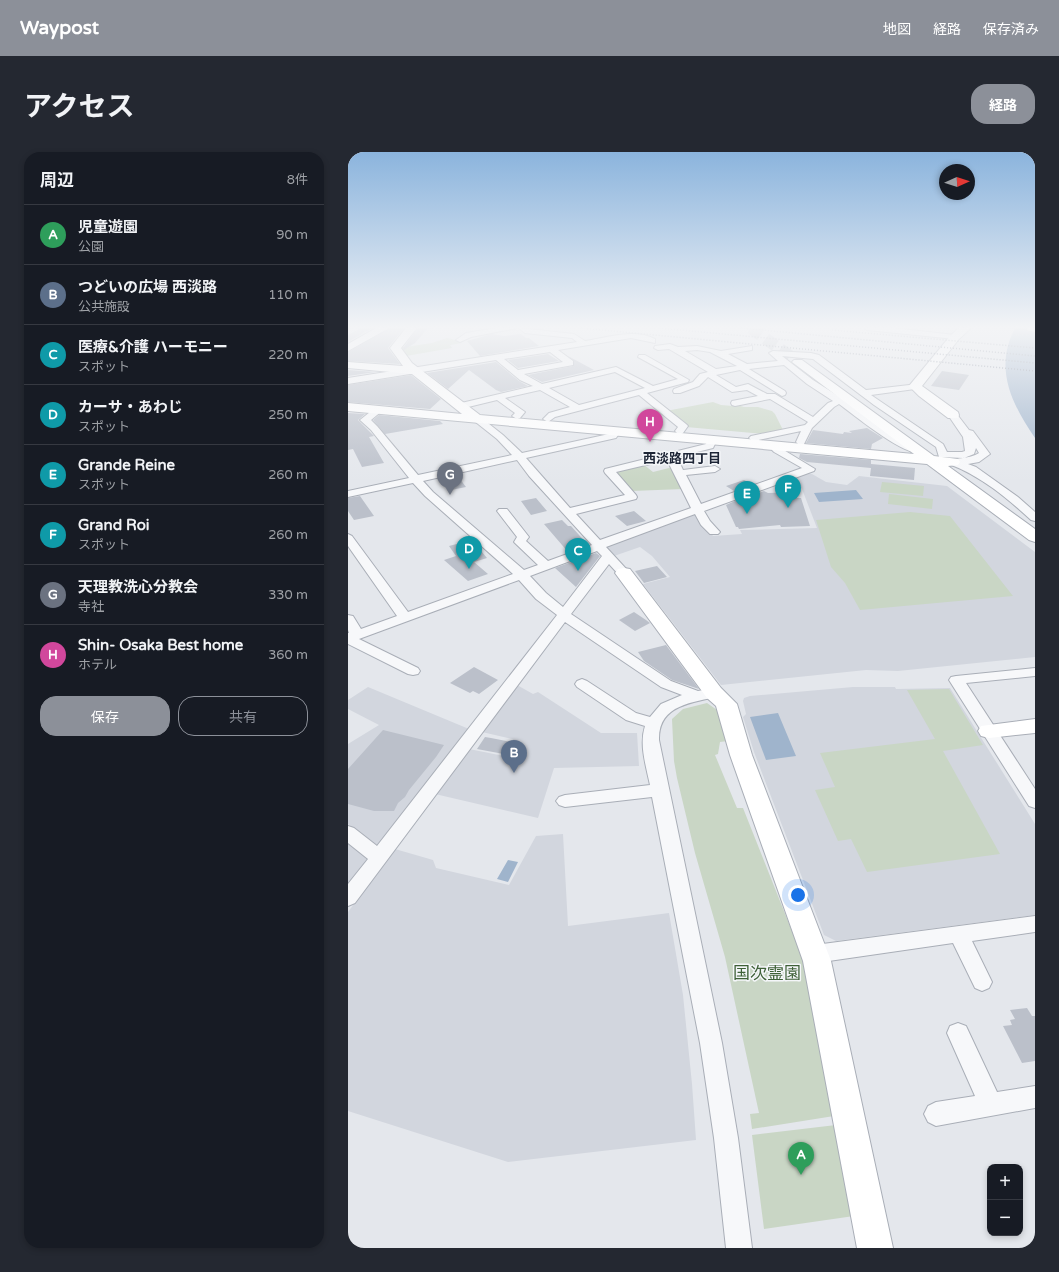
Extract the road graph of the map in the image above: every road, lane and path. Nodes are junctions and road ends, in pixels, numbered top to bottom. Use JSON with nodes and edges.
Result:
{"nodes":[{"id":1,"x":361,"y":379,"type":"edge"},
{"id":2,"x":427,"y":379,"type":"edge"},
{"id":3,"x":526,"y":379,"type":"edge"},
{"id":4,"x":571,"y":379,"type":"edge"},
{"id":5,"x":635,"y":379,"type":"edge"},
{"id":6,"x":683,"y":379,"type":"edge"},
{"id":7,"x":700,"y":379,"type":"edge"},
{"id":8,"x":720,"y":379,"type":"edge"},
{"id":9,"x":761,"y":379,"type":"edge"},
{"id":10,"x":807,"y":379,"type":"edge"},
{"id":11,"x":828,"y":379,"type":"edge"},
{"id":12,"x":845,"y":379,"type":"edge"},
{"id":13,"x":921,"y":379,"type":"edge"},
{"id":14,"x":348,"y":381,"type":"edge"},
{"id":15,"x":540,"y":386,"type":"junction"},
{"id":16,"x":915,"y":386,"type":"junction"},
{"id":17,"x":653,"y":389,"type":"junction"},
{"id":18,"x":641,"y":392,"type":"junction"},
{"id":19,"x":864,"y":393,"type":"junction"},
{"id":20,"x":498,"y":397,"type":"junction"},
{"id":21,"x":769,"y":397,"type":"junction"},
{"id":22,"x":651,"y":399,"type":"junction"},
{"id":23,"x":839,"y":401,"type":"junction"},
{"id":24,"x":348,"y":402,"type":"edge"},
{"id":25,"x":735,"y":403,"type":"dead end"},
{"id":26,"x":348,"y":407,"type":"edge"},
{"id":27,"x":578,"y":408,"type":"junction"},
{"id":28,"x":378,"y":410,"type":"junction"},
{"id":29,"x":469,"y":412,"type":"junction"},
{"id":30,"x":953,"y":415,"type":"junction"},
{"id":31,"x":517,"y":416,"type":"junction"},
{"id":32,"x":548,"y":419,"type":"junction"},
{"id":33,"x":811,"y":424,"type":"junction"},
{"id":34,"x":616,"y":431,"type":"junction"},
{"id":35,"x":680,"y":431,"type":"junction"},
{"id":36,"x":754,"y":438,"type":"junction"},
{"id":37,"x":712,"y":440,"type":"junction"},
{"id":38,"x":801,"y":442,"type":"junction"},
{"id":39,"x":778,"y":446,"type":"junction"},
{"id":40,"x":519,"y":456,"type":"junction"},
{"id":41,"x":668,"y":456,"type":"junction"},
{"id":42,"x":937,"y":458,"type":"junction"},
{"id":43,"x":715,"y":469,"type":"dead end"},
{"id":44,"x":680,"y":473,"type":"junction"},
{"id":45,"x":414,"y":478,"type":"junction"},
{"id":46,"x":349,"y":491,"type":"edge"},
{"id":47,"x":697,"y":508,"type":"junction"},
{"id":48,"x":503,"y":511,"type":"dead end"},
{"id":49,"x":568,"y":512,"type":"junction"},
{"id":50,"x":1035,"y":519,"type":"edge"},
{"id":51,"x":714,"y":532,"type":"dead end"},
{"id":52,"x":1035,"y":537,"type":"edge"},
{"id":53,"x":348,"y":538,"type":"edge"},
{"id":54,"x":603,"y":551,"type":"junction"},
{"id":55,"x":546,"y":565,"type":"junction"},
{"id":56,"x":624,"y":573,"type":"joint"},
{"id":57,"x":521,"y":574,"type":"junction"},
{"id":58,"x":563,"y":614,"type":"junction"},
{"id":59,"x":405,"y":617,"type":"junction"},
{"id":60,"x":348,"y":619,"type":"edge"},
{"id":61,"x":351,"y":637,"type":"edge"},
{"id":62,"x":414,"y":671,"type":"dead end"},
{"id":63,"x":1035,"y":672,"type":"edge"},
{"id":64,"x":582,"y":684,"type":"dead end"},
{"id":65,"x":705,"y":694,"type":"junction"},
{"id":66,"x":654,"y":723,"type":"junction"},
{"id":67,"x":1035,"y":726,"type":"edge"},
{"id":68,"x":989,"y":731,"type":"junction"},
{"id":69,"x":660,"y":790,"type":"junction"},
{"id":70,"x":565,"y":802,"type":"dead end"},
{"id":71,"x":1035,"y":802,"type":"edge"},
{"id":72,"x":348,"y":833,"type":"edge"},
{"id":73,"x":378,"y":858,"type":"junction"},
{"id":74,"x":348,"y":898,"type":"edge"},
{"id":75,"x":1035,"y":924,"type":"edge"},
{"id":76,"x":959,"y":934,"type":"junction"},
{"id":77,"x":815,"y":954,"type":"junction"},
{"id":78,"x":982,"y":982,"type":"dead end"},
{"id":79,"x":958,"y":1033,"type":"dead end"},
{"id":80,"x":1035,"y":1097,"type":"edge"},
{"id":81,"x":990,"y":1104,"type":"junction"},
{"id":82,"x":936,"y":1114,"type":"dead end"},
{"id":83,"x":739,"y":1248,"type":"edge"},
{"id":84,"x":875,"y":1248,"type":"edge"}],
"edges":[{"from":1,"to":14,"type":"street"},
{"from":2,"to":29,"type":"street"},
{"from":3,"to":15,"type":"street"},
{"from":4,"to":15,"type":"street"},
{"from":5,"to":17,"type":"street"},
{"from":6,"to":17,"type":"street"},
{"from":7,"to":22,"type":"street"},
{"from":8,"to":21,"type":"street"},
{"from":9,"to":21,"type":"street"},
{"from":10,"to":23,"type":"street"},
{"from":11,"to":42,"type":"street"},
{"from":12,"to":19,"type":"street"},
{"from":13,"to":16,"type":"street"},
{"from":15,"to":20,"type":"street"},
{"from":15,"to":27,"type":"street"},
{"from":16,"to":19,"type":"street"},
{"from":16,"to":30,"type":"street"},
{"from":17,"to":18,"type":"street"},
{"from":18,"to":22,"type":"street"},
{"from":18,"to":27,"type":"street"},
{"from":19,"to":42,"type":"street"},
{"from":20,"to":29,"type":"street"},
{"from":20,"to":31,"type":"street"},
{"from":21,"to":25,"type":"street"},
{"from":21,"to":33,"type":"street"},
{"from":22,"to":35,"type":"street"},
{"from":23,"to":33,"type":"street"},
{"from":23,"to":42,"type":"street"},
{"from":24,"to":29,"type":"street"},
{"from":26,"to":28,"type":"street"},
{"from":27,"to":32,"type":"street"},
{"from":28,"to":29,"type":"street"},
{"from":28,"to":45,"type":"street"},
{"from":29,"to":31,"type":"street"},
{"from":29,"to":34,"type":"street"},
{"from":29,"to":40,"type":"street"},
{"from":30,"to":42,"type":"street"},
{"from":30,"to":42,"type":"street"},
{"from":31,"to":32,"type":"street"},
{"from":32,"to":35,"type":"street"},
{"from":33,"to":36,"type":"street"},
{"from":33,"to":38,"type":"street"},
{"from":34,"to":37,"type":"street"},
{"from":34,"to":40,"type":"street"},
{"from":35,"to":36,"type":"street"},
{"from":36,"to":38,"type":"street"},
{"from":37,"to":39,"type":"street"},
{"from":37,"to":41,"type":"street"},
{"from":38,"to":42,"type":"street"},
{"from":39,"to":42,"type":"street"},
{"from":39,"to":47,"type":"street"},
{"from":40,"to":45,"type":"street"},
{"from":40,"to":49,"type":"street"},
{"from":41,"to":44,"type":"street"},
{"from":41,"to":49,"type":"street"},
{"from":42,"to":50,"type":"street"},
{"from":42,"to":52,"type":"street"},
{"from":43,"to":44,"type":"street"},
{"from":44,"to":47,"type":"street"},
{"from":45,"to":46,"type":"street"},
{"from":45,"to":57,"type":"street"},
{"from":47,"to":51,"type":"street"},
{"from":47,"to":54,"type":"street"},
{"from":48,"to":55,"type":"street"},
{"from":49,"to":54,"type":"street"},
{"from":53,"to":59,"type":"street"},
{"from":54,"to":55,"type":"street"},
{"from":54,"to":56,"type":"street"},
{"from":54,"to":58,"type":"street"},
{"from":55,"to":57,"type":"street"},
{"from":56,"to":65,"type":"street"},
{"from":57,"to":58,"type":"street"},
{"from":57,"to":59,"type":"street"},
{"from":58,"to":65,"type":"street"},
{"from":58,"to":73,"type":"street"},
{"from":59,"to":61,"type":"street"},
{"from":60,"to":61,"type":"street"},
{"from":61,"to":62,"type":"street"},
{"from":63,"to":68,"type":"street"},
{"from":64,"to":66,"type":"street"},
{"from":65,"to":66,"type":"street"},
{"from":65,"to":77,"type":"street"},
{"from":66,"to":69,"type":"street"},
{"from":67,"to":68,"type":"street"},
{"from":68,"to":71,"type":"street"},
{"from":69,"to":70,"type":"street"},
{"from":69,"to":83,"type":"street"},
{"from":72,"to":73,"type":"street"},
{"from":73,"to":74,"type":"street"},
{"from":75,"to":76,"type":"street"},
{"from":76,"to":77,"type":"street"},
{"from":76,"to":78,"type":"street"},
{"from":77,"to":84,"type":"street"},
{"from":79,"to":81,"type":"street"},
{"from":80,"to":81,"type":"street"},
{"from":81,"to":82,"type":"street"}]}
